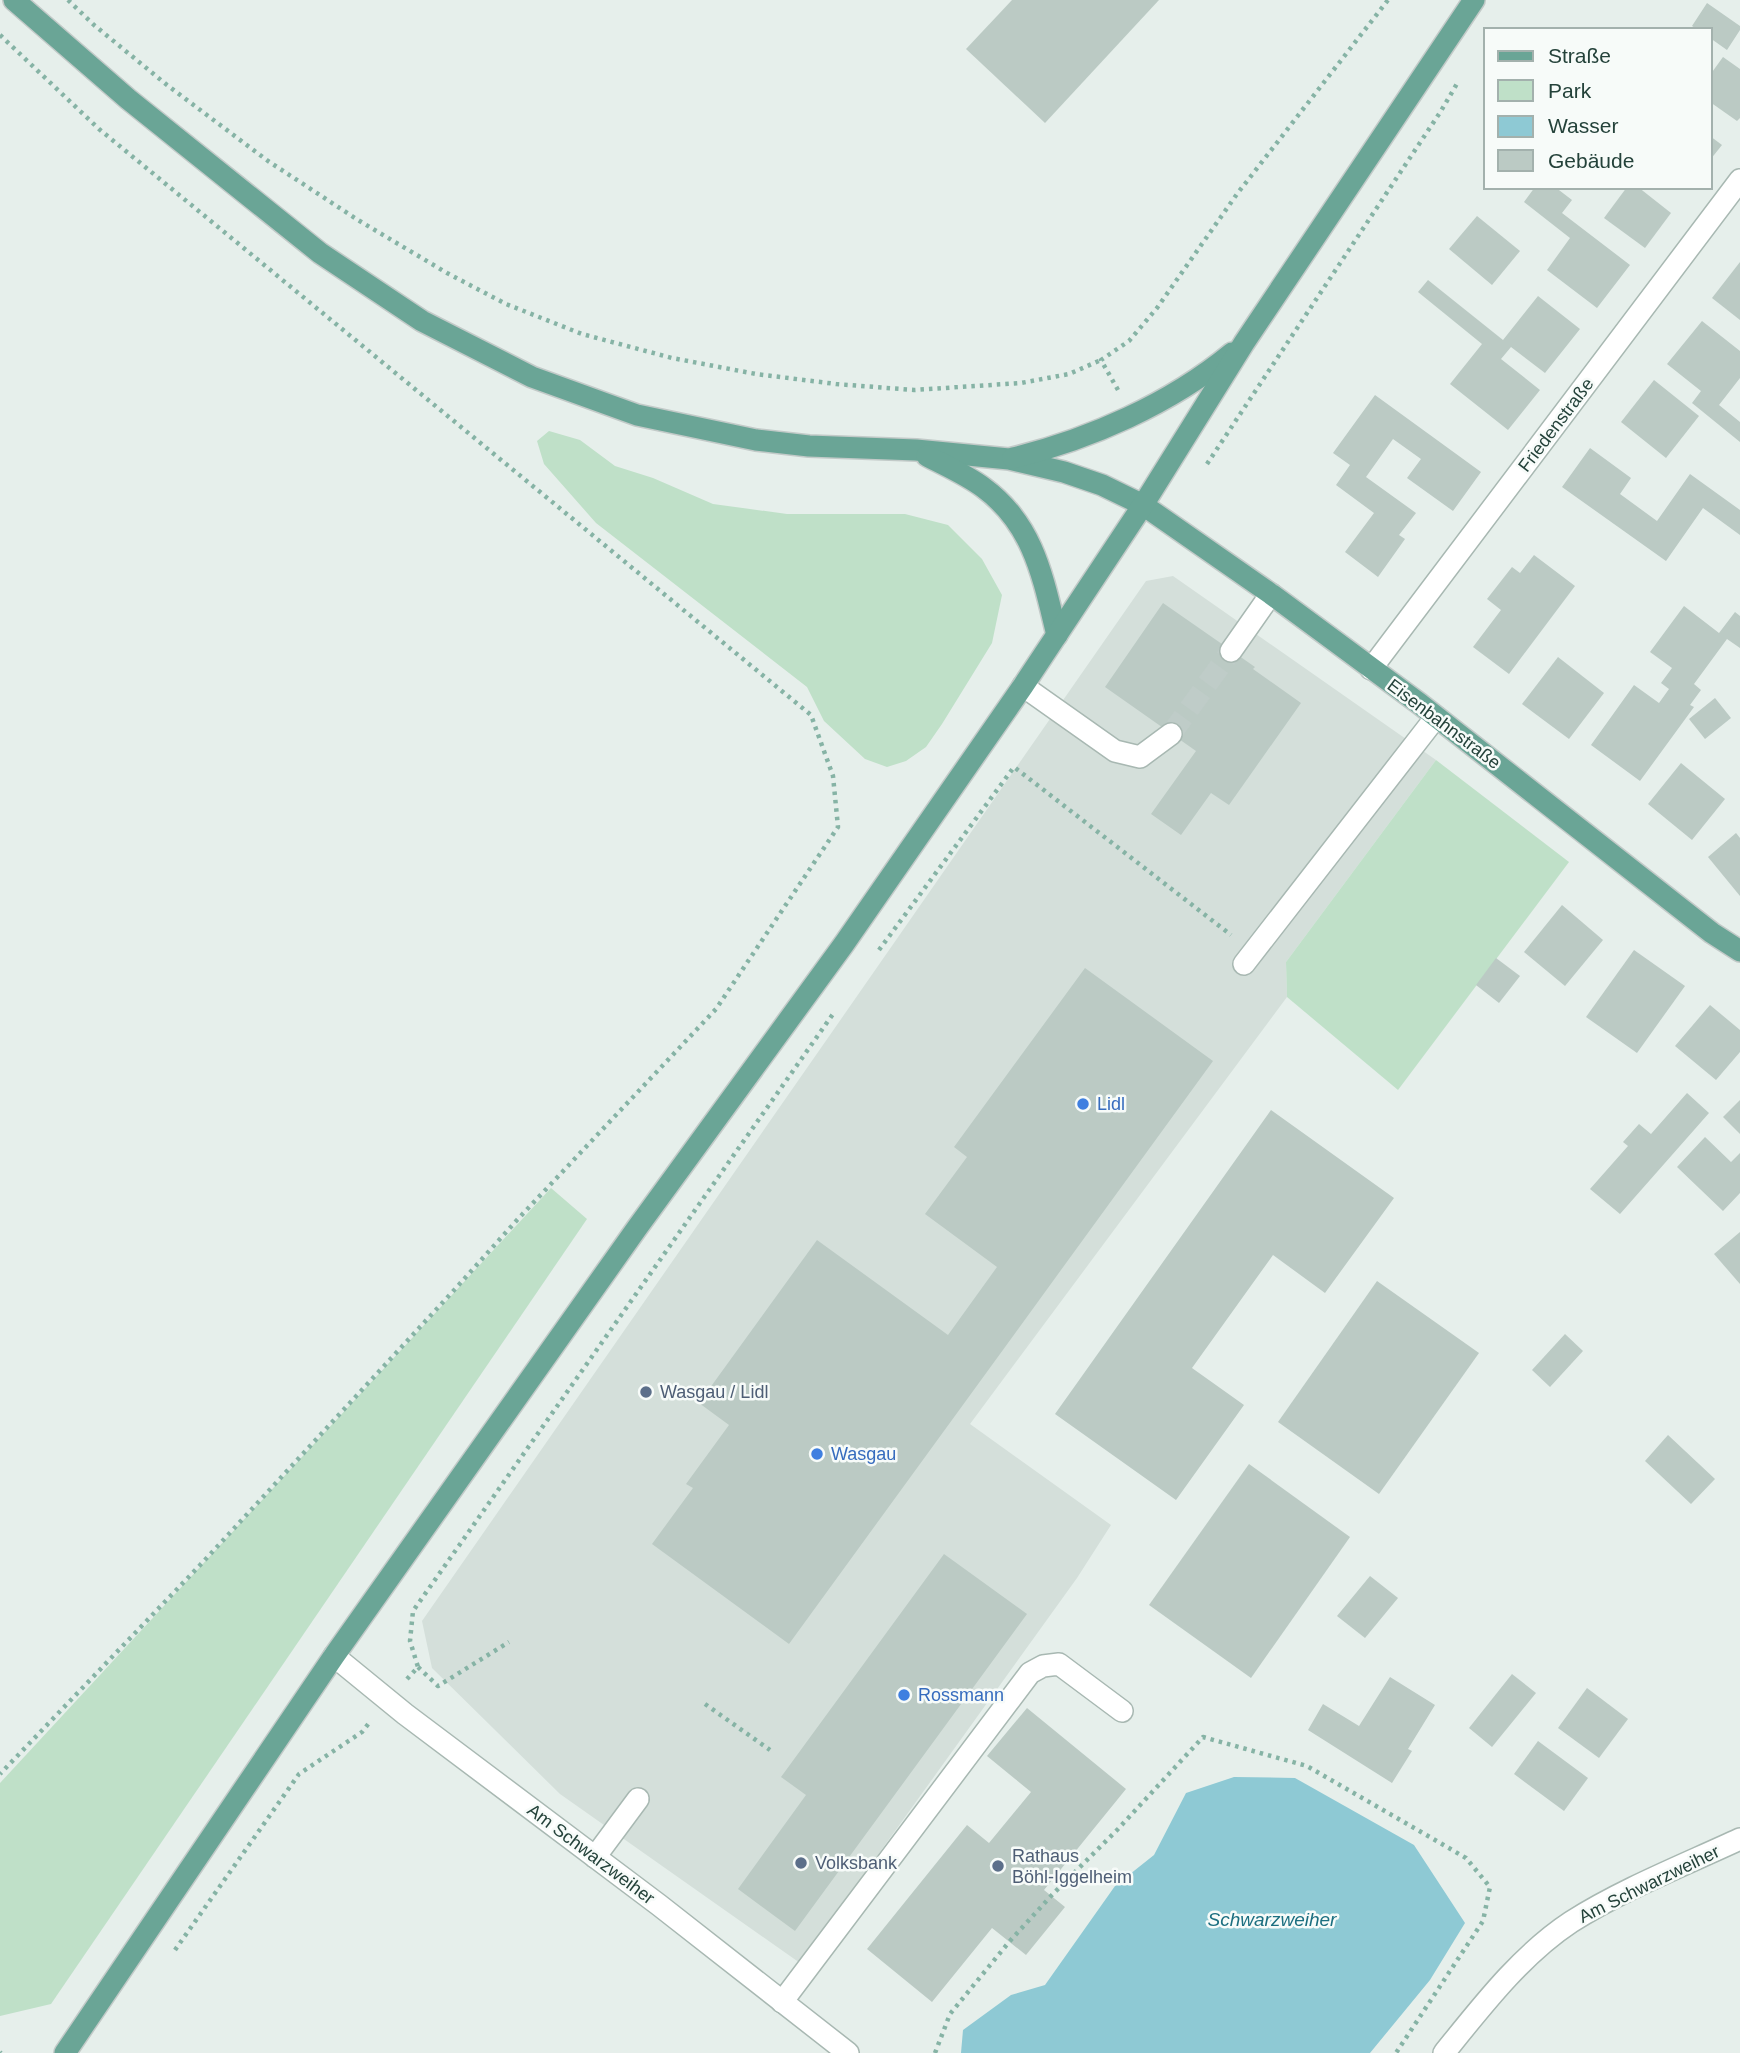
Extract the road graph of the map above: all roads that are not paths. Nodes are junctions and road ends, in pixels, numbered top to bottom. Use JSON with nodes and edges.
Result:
{"nodes":[{"id":1,"x":14,"y":0,"type":"edge"},
{"id":2,"x":1474,"y":0,"type":"edge"},
{"id":3,"x":1740,"y":180,"type":"edge"},
{"id":4,"x":1244,"y":343,"type":"junction"},
{"id":5,"x":916,"y":450,"type":"junction"},
{"id":6,"x":1009,"y":459,"type":"junction"},
{"id":7,"x":1143,"y":505,"type":"junction"},
{"id":8,"x":1271,"y":594,"type":"junction"},
{"id":9,"x":1057,"y":635,"type":"junction"},
{"id":10,"x":1231,"y":650,"type":"tunnel mouth"},
{"id":11,"x":1371,"y":669,"type":"junction"},
{"id":12,"x":1023,"y":687,"type":"junction"},
{"id":13,"x":1436,"y":717,"type":"junction"},
{"id":14,"x":1171,"y":734,"type":"tunnel mouth"},
{"id":15,"x":1740,"y":951,"type":"edge"},
{"id":16,"x":1244,"y":964,"type":"dead end"},
{"id":17,"x":334,"y":1656,"type":"junction"},
{"id":18,"x":1122,"y":1711,"type":"dead end"},
{"id":19,"x":638,"y":1799,"type":"dead end"},
{"id":20,"x":1740,"y":1839,"type":"edge"},
{"id":21,"x":595,"y":1857,"type":"junction"},
{"id":22,"x":782,"y":2002,"type":"junction"},
{"id":23,"x":65,"y":2053,"type":"edge"},
{"id":24,"x":848,"y":2053,"type":"edge"},
{"id":25,"x":1444,"y":2053,"type":"edge"}],
"edges":[{"from":1,"to":5,"type":"main road"},
{"from":2,"to":4,"type":"main road"},
{"from":3,"to":11,"type":"street","name":"Friedenstraße"},
{"from":4,"to":6,"type":"main road"},
{"from":4,"to":7,"type":"main road"},
{"from":5,"to":6,"type":"main road"},
{"from":5,"to":9,"type":"main road"},
{"from":6,"to":7,"type":"main road","name":"Eisenbahnstraße"},
{"from":7,"to":8,"type":"main road","name":"Eisenbahnstraße"},
{"from":7,"to":9,"type":"main road"},
{"from":8,"to":10,"type":"street"},
{"from":8,"to":11,"type":"main road","name":"Eisenbahnstraße"},
{"from":9,"to":12,"type":"main road"},
{"from":11,"to":13,"type":"main road","name":"Eisenbahnstraße"},
{"from":12,"to":14,"type":"street"},
{"from":12,"to":17,"type":"main road"},
{"from":13,"to":15,"type":"main road","name":"Eisenbahnstraße"},
{"from":13,"to":16,"type":"street"},
{"from":17,"to":21,"type":"street","name":"Am Schwarzweiher"},
{"from":17,"to":23,"type":"main road"},
{"from":18,"to":22,"type":"street"},
{"from":19,"to":21,"type":"street"},
{"from":20,"to":25,"type":"street","name":"Am Schwarzweiher"},
{"from":21,"to":22,"type":"street","name":"Am Schwarzweiher"},
{"from":22,"to":24,"type":"street","name":"Am Schwarzweiher"}]}
